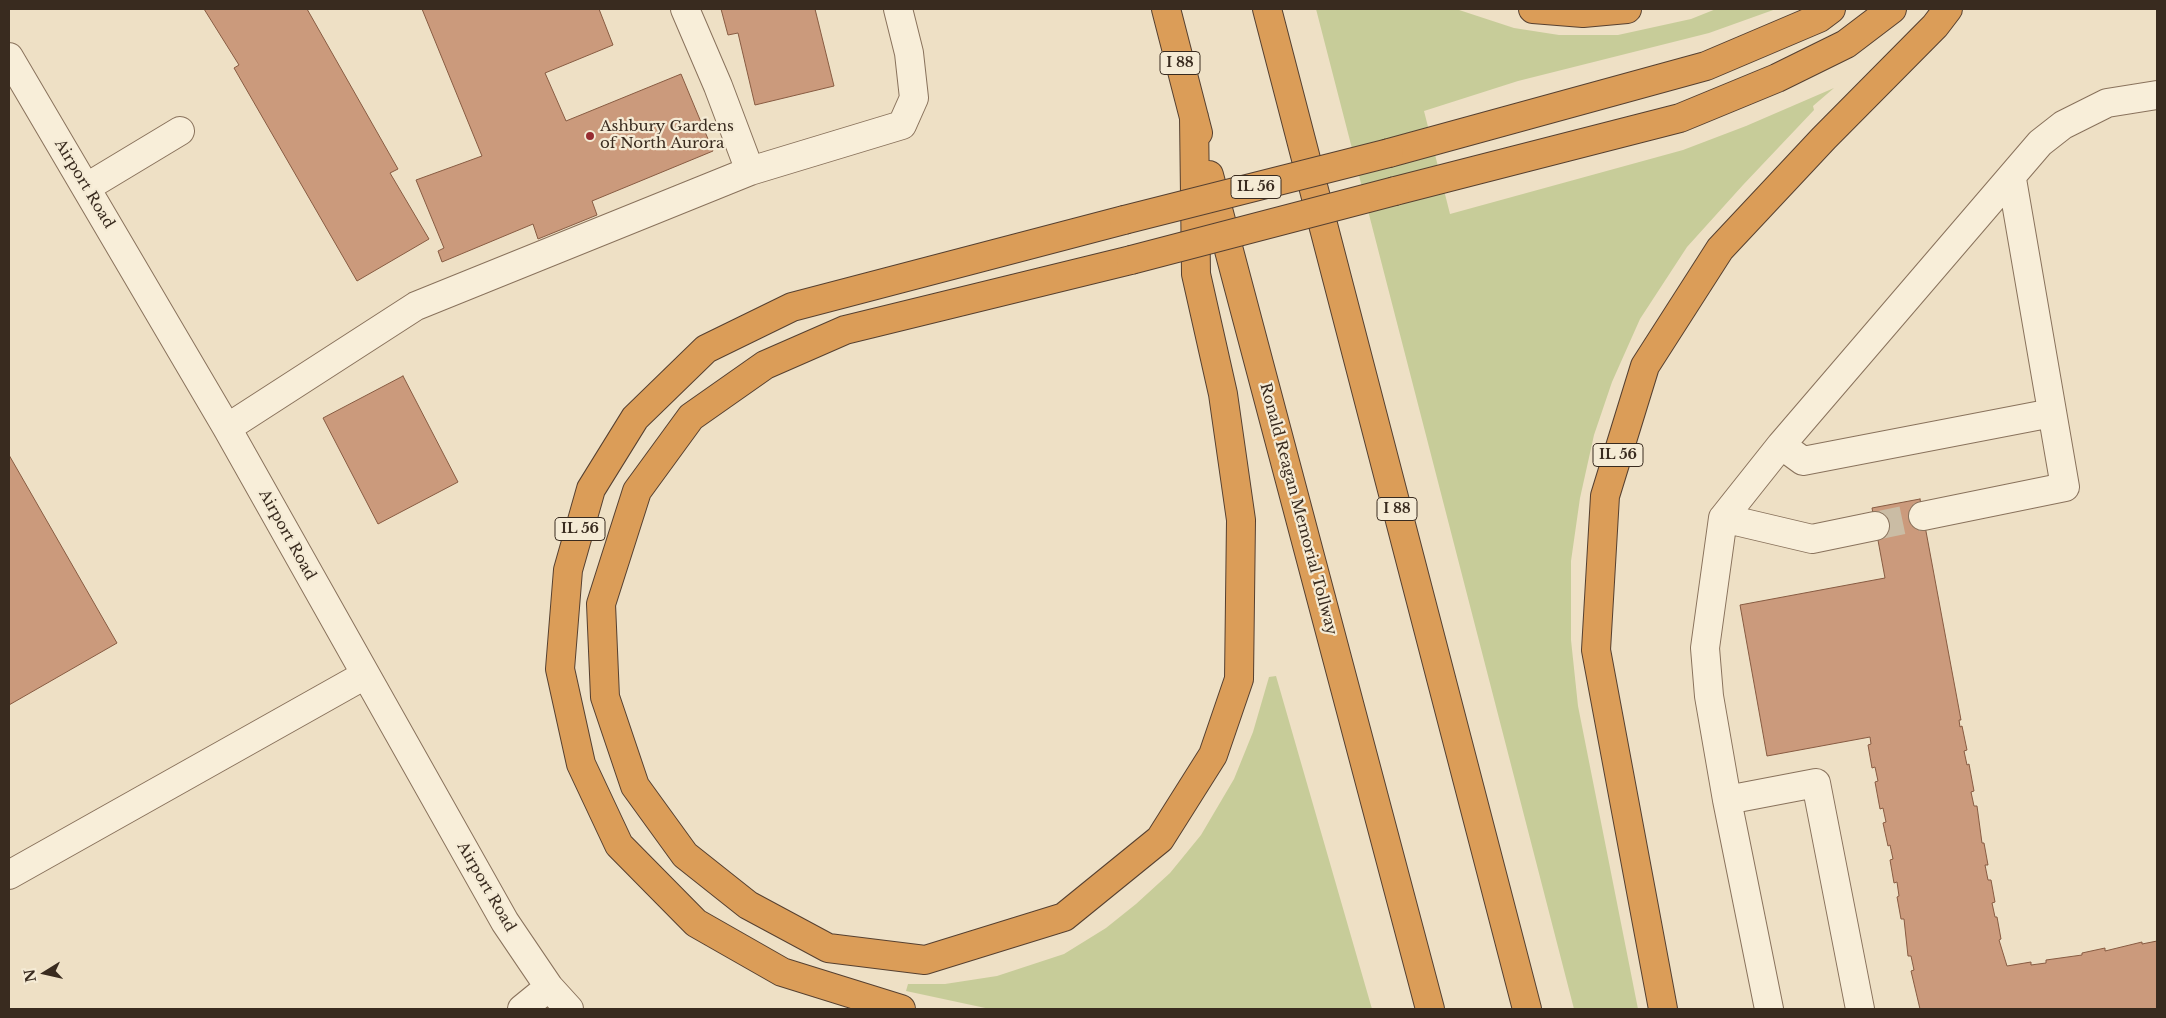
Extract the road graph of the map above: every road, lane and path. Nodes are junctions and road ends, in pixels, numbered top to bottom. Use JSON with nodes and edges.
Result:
{"nodes":[{"id":1,"x":685,"y":9,"type":"edge"},
{"id":2,"x":898,"y":9,"type":"edge"},
{"id":3,"x":1166,"y":9,"type":"edge"},
{"id":4,"x":1267,"y":9,"type":"edge"},
{"id":5,"x":1533,"y":9,"type":"edge"},
{"id":6,"x":1627,"y":9,"type":"edge"},
{"id":7,"x":1831,"y":9,"type":"edge"},
{"id":8,"x":1892,"y":9,"type":"edge"},
{"id":9,"x":1948,"y":9,"type":"edge"},
{"id":10,"x":9,"y":57,"type":"edge"},
{"id":11,"x":2157,"y":95,"type":"edge"},
{"id":12,"x":1194,"y":117,"type":"junction"},
{"id":13,"x":180,"y":131,"type":"dead end"},
{"id":14,"x":750,"y":171,"type":"junction"},
{"id":15,"x":2012,"y":179,"type":"junction"},
{"id":16,"x":87,"y":187,"type":"junction"},
{"id":17,"x":2052,"y":413,"type":"junction"},
{"id":18,"x":226,"y":428,"type":"junction"},
{"id":19,"x":1781,"y":445,"type":"junction"},
{"id":20,"x":1923,"y":516,"type":"tunnel mouth"},
{"id":21,"x":1722,"y":518,"type":"junction"},
{"id":22,"x":1876,"y":526,"type":"tunnel mouth"},
{"id":23,"x":365,"y":674,"type":"junction"},
{"id":24,"x":1727,"y":800,"type":"junction"},
{"id":25,"x":9,"y":875,"type":"edge"},
{"id":26,"x":549,"y":987,"type":"junction"},
{"id":27,"x":522,"y":1009,"type":"edge"},
{"id":28,"x":569,"y":1009,"type":"edge"},
{"id":29,"x":901,"y":1009,"type":"edge"},
{"id":30,"x":1430,"y":1009,"type":"edge"},
{"id":31,"x":1527,"y":1009,"type":"edge"},
{"id":32,"x":1663,"y":1009,"type":"edge"},
{"id":33,"x":1769,"y":1009,"type":"edge"},
{"id":34,"x":1860,"y":1009,"type":"edge"}],
"edges":[{"from":1,"to":14,"type":"street"},
{"from":2,"to":14,"type":"street"},
{"from":3,"to":12,"type":"highway","name":"Ronald Reagan Memorial Tollway","number":"I 88"},
{"from":4,"to":31,"type":"highway","number":"I 88"},
{"from":5,"to":6,"type":"highway"},
{"from":7,"to":29,"type":"highway","number":"IL 56","bridge":true},
{"from":8,"to":12,"type":"highway","bridge":true},
{"from":9,"to":32,"type":"highway","number":"IL 56"},
{"from":10,"to":16,"type":"street","name":"Airport Road"},
{"from":11,"to":15,"type":"street"},
{"from":12,"to":30,"type":"highway","name":"Ronald Reagan Memorial Tollway","number":"I 88"},
{"from":13,"to":16,"type":"street"},
{"from":14,"to":18,"type":"street"},
{"from":15,"to":17,"type":"street"},
{"from":15,"to":19,"type":"street"},
{"from":16,"to":18,"type":"street","name":"Airport Road"},
{"from":17,"to":19,"type":"street"},
{"from":17,"to":20,"type":"street"},
{"from":18,"to":23,"type":"street","name":"Airport Road"},
{"from":19,"to":21,"type":"street"},
{"from":21,"to":22,"type":"street"},
{"from":21,"to":24,"type":"street"},
{"from":23,"to":25,"type":"street"},
{"from":23,"to":26,"type":"street","name":"Airport Road"},
{"from":24,"to":33,"type":"street"},
{"from":24,"to":34,"type":"street"},
{"from":26,"to":27,"type":"street"},
{"from":26,"to":28,"type":"street","name":"Airport Road"}]}
